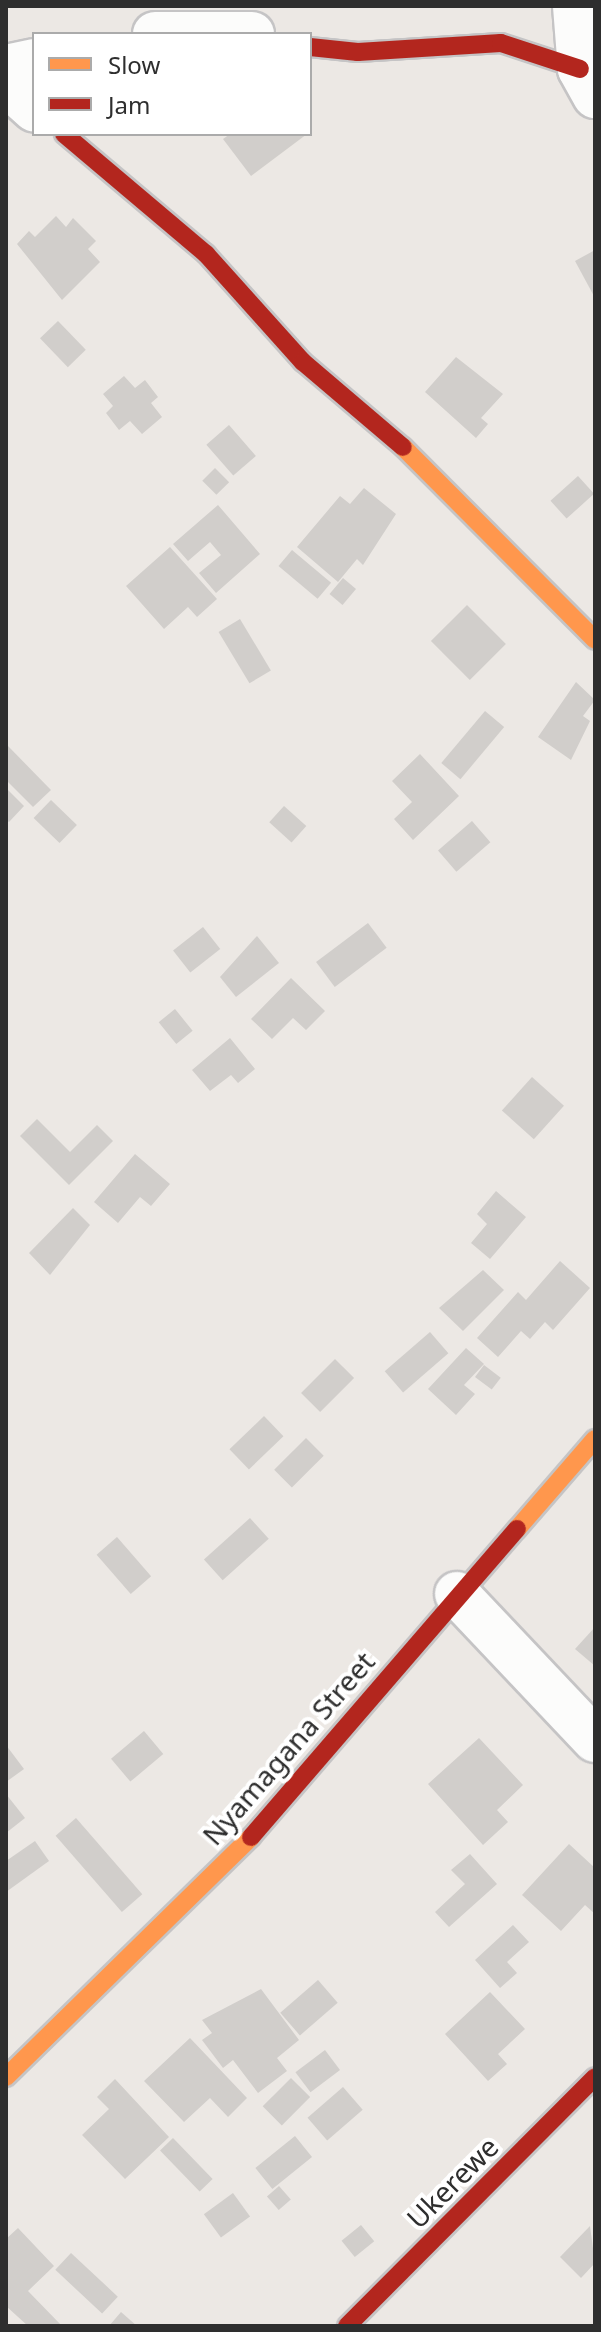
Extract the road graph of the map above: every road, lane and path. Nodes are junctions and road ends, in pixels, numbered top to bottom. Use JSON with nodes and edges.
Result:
{"nodes":[{"id":1,"x":575,"y":6,"type":"edge"},
{"id":2,"x":312,"y":47,"type":"edge"},
{"id":3,"x":32,"y":61,"type":"edge"},
{"id":4,"x":6,"y":67,"type":"edge"},
{"id":5,"x":588,"y":82,"type":"edge"},
{"id":6,"x":6,"y":84,"type":"edge"},
{"id":7,"x":32,"y":107,"type":"edge"},
{"id":8,"x":66,"y":136,"type":"edge"},
{"id":9,"x":595,"y":640,"type":"edge"},
{"id":10,"x":595,"y":1439,"type":"edge"},
{"id":11,"x":457,"y":1594,"type":"junction"},
{"id":12,"x":595,"y":1740,"type":"edge"},
{"id":13,"x":6,"y":2077,"type":"edge"},
{"id":14,"x":595,"y":2077,"type":"edge"},
{"id":15,"x":347,"y":2326,"type":"edge"}],
"edges":[{"from":1,"to":5,"type":"street"},
{"from":2,"to":5,"type":"street"},
{"from":3,"to":4,"type":"street"},
{"from":6,"to":7,"type":"street"},
{"from":8,"to":9,"type":"street"},
{"from":10,"to":11,"type":"street","name":"Nyamagana Street"},
{"from":11,"to":12,"type":"street"},
{"from":11,"to":13,"type":"street","name":"Nyamagana Street"},
{"from":14,"to":15,"type":"street","name":"Ukerewe"}]}
